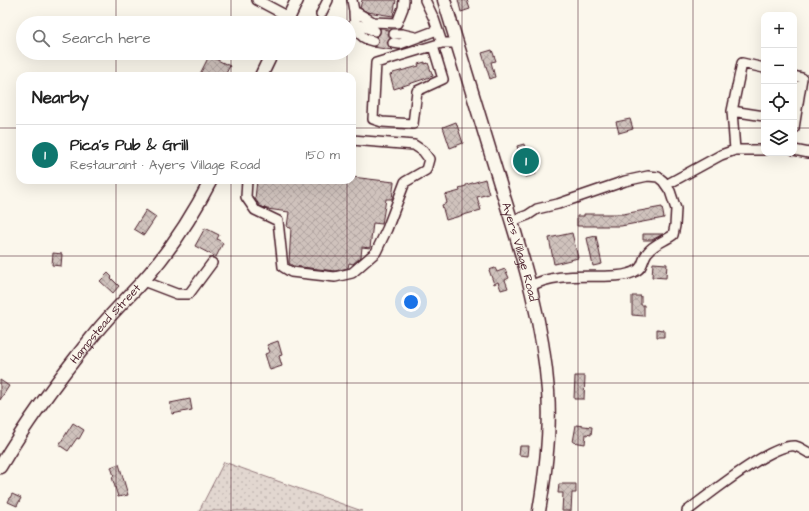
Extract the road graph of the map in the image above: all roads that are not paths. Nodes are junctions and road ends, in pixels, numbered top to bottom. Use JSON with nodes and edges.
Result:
{"nodes":[{"id":1,"x":257,"y":0,"type":"edge"},
{"id":2,"x":277,"y":0,"type":"edge"},
{"id":3,"x":297,"y":0,"type":"edge"},
{"id":4,"x":328,"y":0,"type":"edge"},
{"id":5,"x":352,"y":0,"type":"edge"},
{"id":6,"x":404,"y":0,"type":"edge"},
{"id":7,"x":425,"y":0,"type":"edge"},
{"id":8,"x":444,"y":0,"type":"edge"},
{"id":9,"x":273,"y":9,"type":"junction"},
{"id":10,"x":354,"y":11,"type":"junction"},
{"id":11,"x":321,"y":14,"type":"dead end"},
{"id":12,"x":283,"y":16,"type":"edge"},
{"id":13,"x":290,"y":16,"type":"edge"},
{"id":14,"x":354,"y":16,"type":"edge"},
{"id":15,"x":356,"y":24,"type":"edge"},
{"id":16,"x":437,"y":30,"type":"junction"},
{"id":17,"x":374,"y":36,"type":"tunnel mouth"},
{"id":18,"x":394,"y":39,"type":"tunnel mouth"},
{"id":19,"x":457,"y":43,"type":"junction"},
{"id":20,"x":437,"y":44,"type":"junction"},
{"id":21,"x":269,"y":60,"type":"edge"},
{"id":22,"x":761,"y":67,"type":"edge"},
{"id":23,"x":264,"y":72,"type":"edge"},
{"id":24,"x":797,"y":77,"type":"edge"},
{"id":25,"x":732,"y":110,"type":"junction"},
{"id":26,"x":761,"y":115,"type":"edge"},
{"id":27,"x":795,"y":120,"type":"edge"},
{"id":28,"x":356,"y":140,"type":"edge"},
{"id":29,"x":735,"y":150,"type":"junction"},
{"id":30,"x":761,"y":150,"type":"edge"},
{"id":31,"x":797,"y":151,"type":"edge"},
{"id":32,"x":809,"y":153,"type":"edge"},
{"id":33,"x":209,"y":184,"type":"edge"},
{"id":34,"x":246,"y":184,"type":"edge"},
{"id":35,"x":666,"y":185,"type":"junction"},
{"id":36,"x":512,"y":221,"type":"junction"},
{"id":37,"x":212,"y":263,"type":"dead end"},
{"id":38,"x":143,"y":281,"type":"junction"},
{"id":39,"x":531,"y":286,"type":"junction"},
{"id":40,"x":809,"y":453,"type":"edge"},
{"id":41,"x":0,"y":467,"type":"edge"},
{"id":42,"x":539,"y":511,"type":"edge"},
{"id":43,"x":687,"y":511,"type":"edge"}],
"edges":[{"from":1,"to":9,"type":"street"},
{"from":2,"to":9,"type":"street"},
{"from":3,"to":13,"type":"main road"},
{"from":4,"to":11,"type":"street"},
{"from":5,"to":10,"type":"street"},
{"from":6,"to":10,"type":"street"},
{"from":7,"to":16,"type":"street"},
{"from":8,"to":19,"type":"main road","name":"Ayers Village Road"},
{"from":9,"to":12,"type":"street"},
{"from":10,"to":14,"type":"street"},
{"from":15,"to":17,"type":"street"},
{"from":16,"to":18,"type":"street"},
{"from":16,"to":20,"type":"street"},
{"from":19,"to":20,"type":"street"},
{"from":19,"to":36,"type":"main road","name":"Ayers Village Road"},
{"from":20,"to":20,"type":"street"},
{"from":21,"to":23,"type":"main road"},
{"from":22,"to":25,"type":"street"},
{"from":24,"to":27,"type":"street"},
{"from":25,"to":26,"type":"street"},
{"from":25,"to":29,"type":"street"},
{"from":28,"to":34,"type":"street"},
{"from":29,"to":30,"type":"street"},
{"from":29,"to":35,"type":"street"},
{"from":31,"to":32,"type":"street"},
{"from":33,"to":38,"type":"main road","name":"Hampstead Street"},
{"from":35,"to":36,"type":"street"},
{"from":35,"to":39,"type":"street"},
{"from":36,"to":39,"type":"main road","name":"Ayers Village Road"},
{"from":37,"to":38,"type":"street"},
{"from":38,"to":41,"type":"main road","name":"Hampstead Street"},
{"from":39,"to":42,"type":"main road","name":"Ayers Village Road"},
{"from":40,"to":43,"type":"street"}]}
